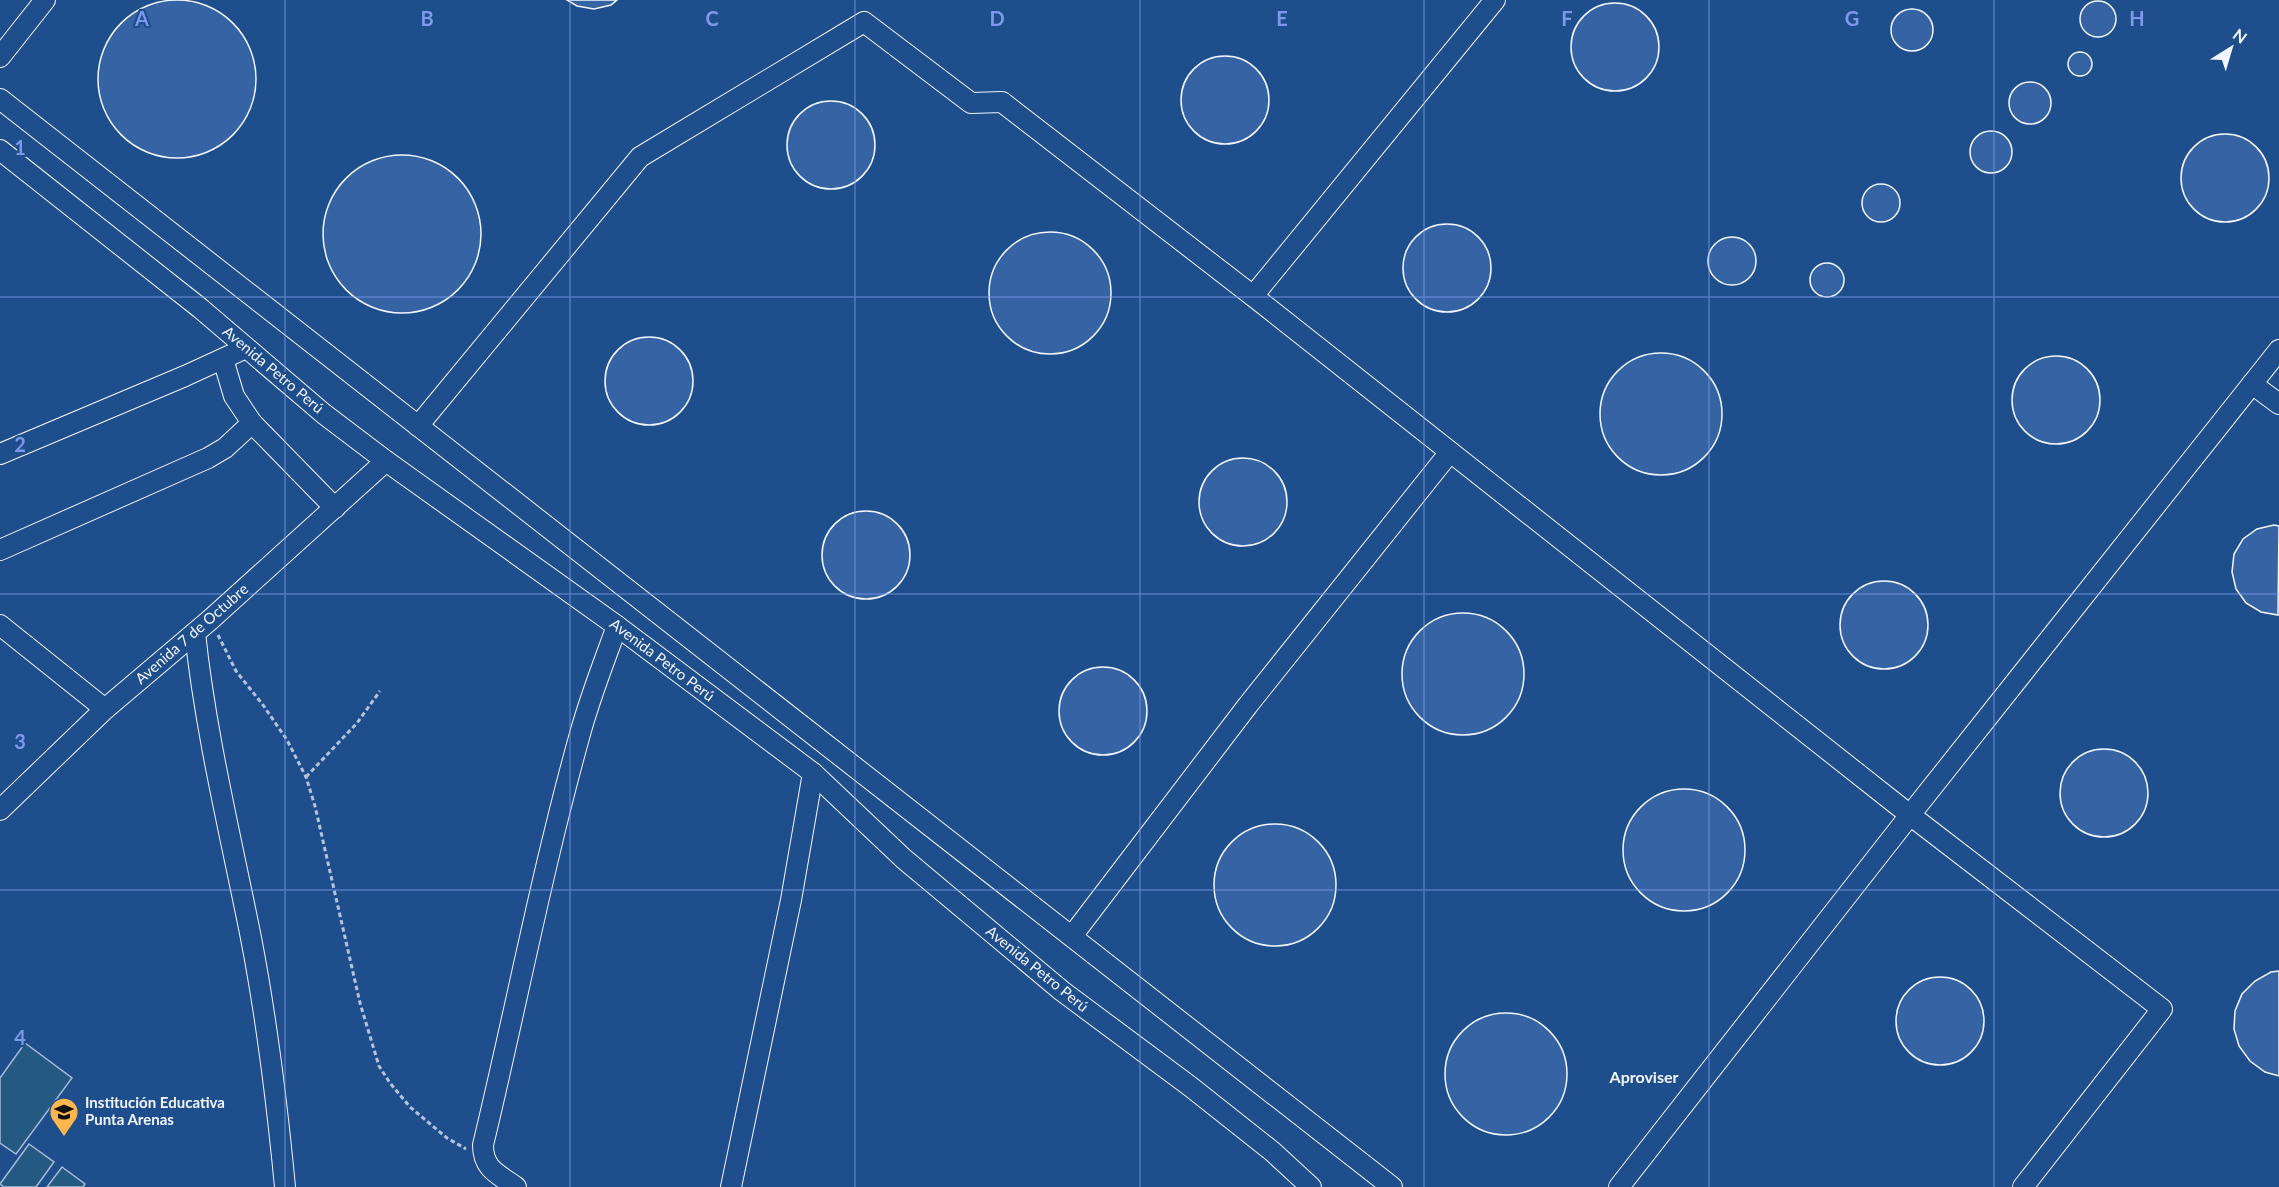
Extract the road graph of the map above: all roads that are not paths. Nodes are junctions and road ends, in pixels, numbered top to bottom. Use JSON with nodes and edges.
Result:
{"nodes":[{"id":1,"x":45,"y":0,"type":"edge"},
{"id":2,"x":1495,"y":0,"type":"edge"},
{"id":3,"x":0,"y":57,"type":"edge"},
{"id":4,"x":0,"y":99,"type":"edge"},
{"id":5,"x":4,"y":157,"type":"edge"},
{"id":6,"x":1253,"y":296,"type":"junction"},
{"id":7,"x":246,"y":348,"type":"junction"},
{"id":8,"x":2279,"y":350,"type":"edge"},
{"id":9,"x":223,"y":359,"type":"junction"},
{"id":10,"x":2252,"y":384,"type":"junction"},
{"id":11,"x":2279,"y":404,"type":"edge"},
{"id":12,"x":252,"y":423,"type":"junction"},
{"id":13,"x":417,"y":426,"type":"junction"},
{"id":14,"x":1450,"y":452,"type":"junction"},
{"id":15,"x":0,"y":454,"type":"edge"},
{"id":16,"x":386,"y":461,"type":"junction"},
{"id":17,"x":335,"y":508,"type":"junction"},
{"id":18,"x":0,"y":550,"type":"edge"},
{"id":19,"x":0,"y":626,"type":"edge"},
{"id":20,"x":617,"y":626,"type":"junction"},
{"id":21,"x":195,"y":633,"type":"junction"},
{"id":22,"x":105,"y":709,"type":"junction"},
{"id":23,"x":813,"y":773,"type":"junction"},
{"id":24,"x":0,"y":810,"type":"edge"},
{"id":25,"x":1910,"y":815,"type":"junction"},
{"id":26,"x":1072,"y":936,"type":"junction"},
{"id":27,"x":285,"y":1187,"type":"edge"},
{"id":28,"x":516,"y":1187,"type":"edge"},
{"id":29,"x":731,"y":1187,"type":"edge"},
{"id":30,"x":1311,"y":1187,"type":"edge"},
{"id":31,"x":1392,"y":1187,"type":"edge"},
{"id":32,"x":1619,"y":1187,"type":"edge"},
{"id":33,"x":2023,"y":1187,"type":"edge"}],
"edges":[{"from":1,"to":3,"type":"street"},
{"from":2,"to":6,"type":"street"},
{"from":4,"to":13,"type":"street"},
{"from":5,"to":7,"type":"street","name":"Avenida Petro Perú"},
{"from":6,"to":13,"type":"street"},
{"from":6,"to":14,"type":"street"},
{"from":7,"to":9,"type":"street"},
{"from":7,"to":16,"type":"street","name":"Avenida Petro Perú"},
{"from":8,"to":10,"type":"street"},
{"from":9,"to":12,"type":"street"},
{"from":9,"to":15,"type":"street"},
{"from":10,"to":11,"type":"street"},
{"from":10,"to":25,"type":"street"},
{"from":12,"to":17,"type":"street"},
{"from":12,"to":18,"type":"street"},
{"from":13,"to":26,"type":"street"},
{"from":14,"to":25,"type":"street"},
{"from":14,"to":26,"type":"street"},
{"from":16,"to":17,"type":"street","name":"Avenida 7 de Octubre"},
{"from":16,"to":20,"type":"street","name":"Avenida Petro Perú"},
{"from":17,"to":21,"type":"street","name":"Avenida 7 de Octubre"},
{"from":19,"to":22,"type":"street"},
{"from":20,"to":23,"type":"street","name":"Avenida Petro Perú"},
{"from":20,"to":28,"type":"street"},
{"from":21,"to":22,"type":"street","name":"Avenida 7 de Octubre"},
{"from":21,"to":27,"type":"street"},
{"from":22,"to":24,"type":"street","name":"Avenida 7 de Octubre"},
{"from":23,"to":29,"type":"street"},
{"from":23,"to":30,"type":"street","name":"Avenida Petro Perú"},
{"from":25,"to":32,"type":"street"},
{"from":25,"to":33,"type":"street"},
{"from":26,"to":31,"type":"street"}]}
